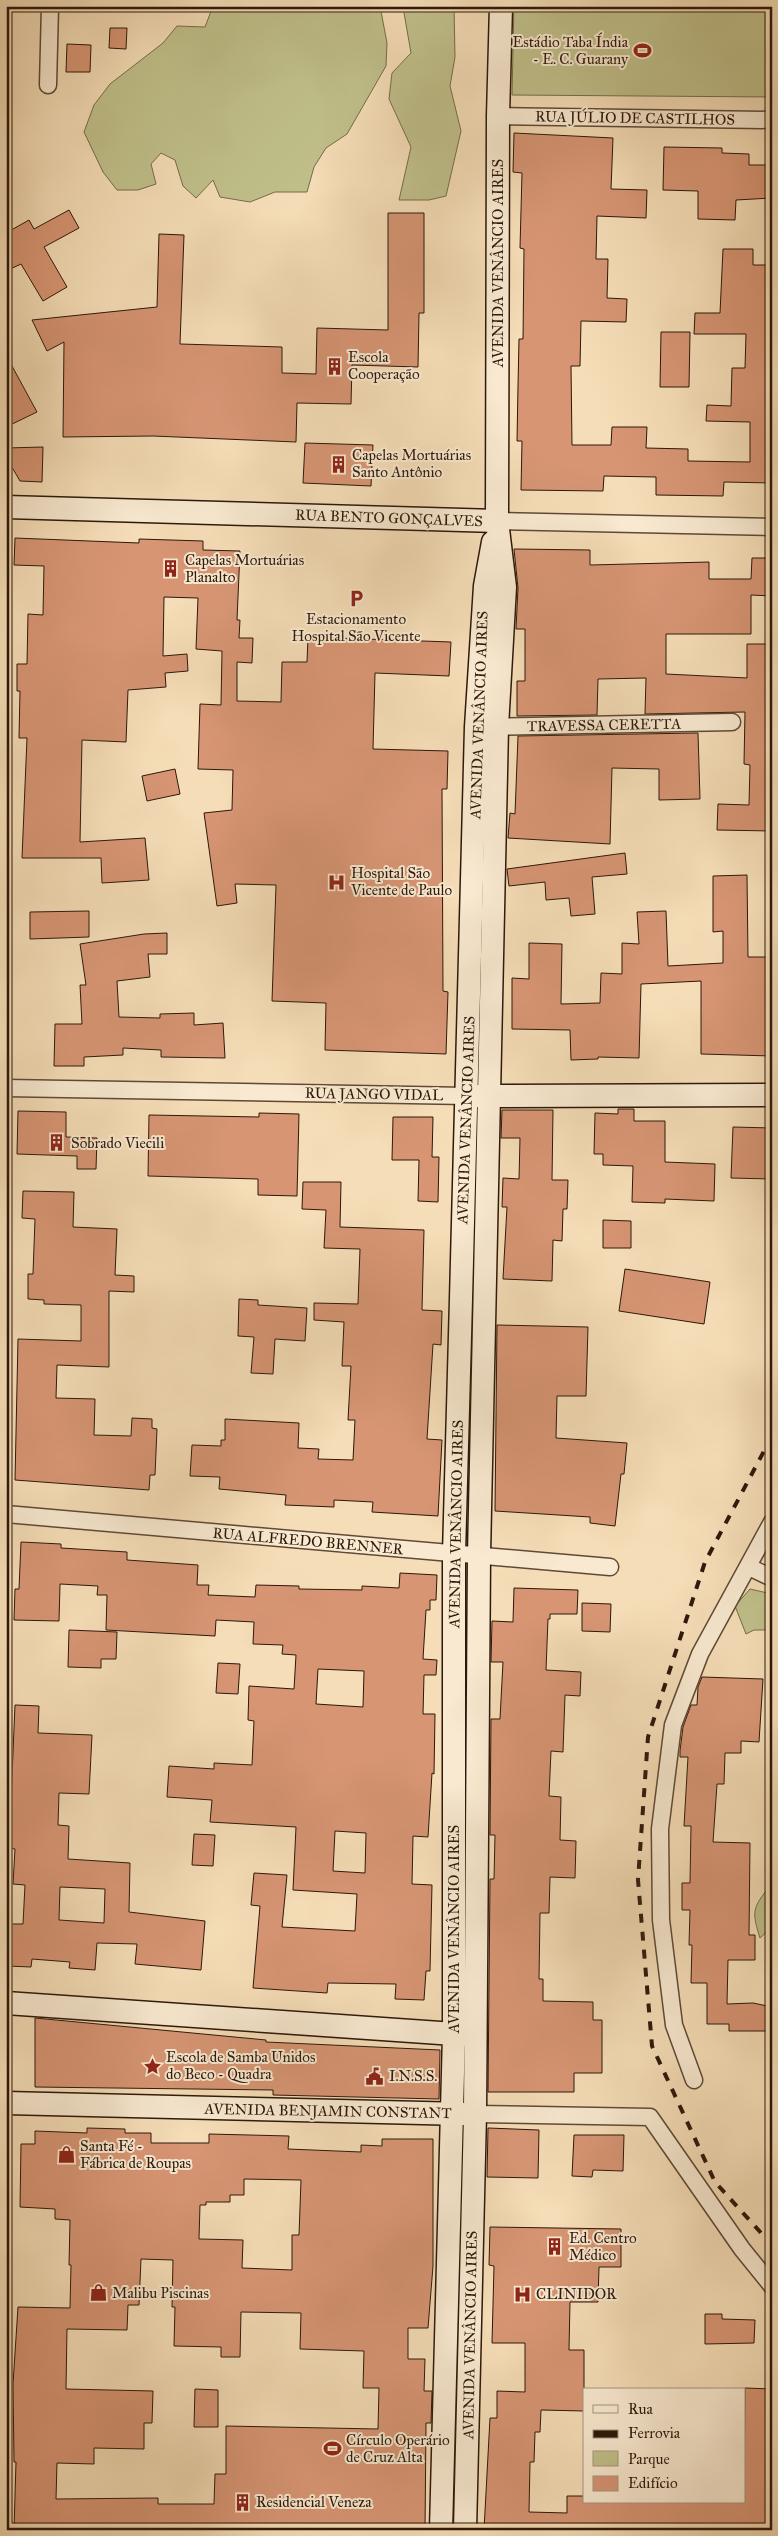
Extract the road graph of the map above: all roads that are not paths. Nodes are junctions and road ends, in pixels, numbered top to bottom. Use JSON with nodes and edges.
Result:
{"nodes":[{"id":1,"x":50,"y":6,"type":"edge"},
{"id":2,"x":501,"y":6,"type":"edge"},
{"id":3,"x":48,"y":85,"type":"dead end"},
{"id":4,"x":498,"y":116,"type":"junction"},
{"id":5,"x":772,"y":120,"type":"edge"},
{"id":6,"x":6,"y":507,"type":"edge"},
{"id":7,"x":6,"y":511,"type":"edge"},
{"id":8,"x":497,"y":521,"type":"junction"},
{"id":9,"x":772,"y":527,"type":"edge"},
{"id":10,"x":732,"y":722,"type":"dead end"},
{"id":11,"x":487,"y":727,"type":"junction"},
{"id":12,"x":6,"y":1088,"type":"edge"},
{"id":13,"x":772,"y":1095,"type":"edge"},
{"id":14,"x":467,"y":1096,"type":"junction"},
{"id":15,"x":490,"y":1096,"type":"junction"},
{"id":16,"x":461,"y":1300,"type":"junction"},
{"id":17,"x":486,"y":1301,"type":"junction"},
{"id":18,"x":6,"y":1514,"type":"edge"},
{"id":19,"x":772,"y":1522,"type":"edge"},
{"id":20,"x":454,"y":1554,"type":"junction"},
{"id":21,"x":480,"y":1556,"type":"junction"},
{"id":22,"x":610,"y":1567,"type":"dead end"},
{"id":23,"x":749,"y":1567,"type":"junction"},
{"id":24,"x":772,"y":1578,"type":"edge"},
{"id":25,"x":454,"y":1830,"type":"junction"},
{"id":26,"x":477,"y":1830,"type":"junction"},
{"id":27,"x":6,"y":2003,"type":"edge"},
{"id":28,"x":465,"y":2035,"type":"junction"},
{"id":29,"x":694,"y":2080,"type":"dead end"},
{"id":30,"x":6,"y":2103,"type":"edge"},
{"id":31,"x":452,"y":2113,"type":"junction"},
{"id":32,"x":475,"y":2114,"type":"junction"},
{"id":33,"x":772,"y":2286,"type":"edge"},
{"id":34,"x":440,"y":2530,"type":"edge"},
{"id":35,"x":465,"y":2530,"type":"edge"}],
"edges":[{"from":1,"to":3,"type":"street"},
{"from":2,"to":4,"type":"main road","name":"AVENIDA VENÂNCIO AIRES"},
{"from":4,"to":5,"type":"street","name":"RUA JÚLIO DE CASTILHOS"},
{"from":4,"to":8,"type":"main road","name":"AVENIDA VENÂNCIO AIRES"},
{"from":6,"to":7,"type":"main road"},
{"from":6,"to":8,"type":"main road","name":"RUA BENTO GONÇALVES"},
{"from":8,"to":9,"type":"street","name":"RUA BENTO GONÇALVES"},
{"from":8,"to":11,"type":"main road","name":"AVENIDA VENÂNCIO AIRES"},
{"from":10,"to":11,"type":"street","name":"TRAVESSA CERETTA"},
{"from":11,"to":14,"type":"main road","name":"AVENIDA VENÂNCIO AIRES"},
{"from":11,"to":15,"type":"main road","name":"AVENIDA VENÂNCIO AIRES"},
{"from":12,"to":14,"type":"street","name":"RUA JANGO VIDAL"},
{"from":13,"to":15,"type":"main road","name":"RUA JANGO VIDAL"},
{"from":14,"to":15,"type":"main road","name":"RUA JANGO VIDAL"},
{"from":14,"to":16,"type":"main road","name":"AVENIDA VENÂNCIO AIRES"},
{"from":15,"to":17,"type":"main road","name":"AVENIDA VENÂNCIO AIRES"},
{"from":16,"to":17,"type":"main road"},
{"from":16,"to":20,"type":"main road","name":"AVENIDA VENÂNCIO AIRES"},
{"from":17,"to":21,"type":"main road","name":"AVENIDA VENÂNCIO AIRES"},
{"from":18,"to":20,"type":"street","name":"RUA ALFREDO BRENNER"},
{"from":19,"to":23,"type":"street"},
{"from":20,"to":21,"type":"street","name":"RUA ALFREDO BRENNER"},
{"from":20,"to":25,"type":"main road","name":"AVENIDA VENÂNCIO AIRES"},
{"from":21,"to":22,"type":"street","name":"RUA ALFREDO BRENNER"},
{"from":21,"to":26,"type":"main road","name":"AVENIDA VENÂNCIO AIRES"},
{"from":23,"to":24,"type":"street"},
{"from":23,"to":29,"type":"street"},
{"from":25,"to":26,"type":"main road"},
{"from":25,"to":28,"type":"main road","name":"AVENIDA VENÂNCIO AIRES"},
{"from":26,"to":28,"type":"main road","name":"AVENIDA VENÂNCIO AIRES"},
{"from":27,"to":28,"type":"main road"},
{"from":28,"to":31,"type":"main road","name":"AVENIDA VENÂNCIO AIRES"},
{"from":28,"to":32,"type":"main road","name":"AVENIDA VENÂNCIO AIRES"},
{"from":30,"to":31,"type":"main road","name":"AVENIDA BENJAMIN CONSTANT"},
{"from":31,"to":32,"type":"main road","name":"AVENIDA BENJAMIN CONSTANT"},
{"from":31,"to":34,"type":"main road","name":"AVENIDA VENÂNCIO AIRES"},
{"from":32,"to":33,"type":"street","name":"AVENIDA BENJAMIN CONSTANT"},
{"from":32,"to":35,"type":"main road","name":"AVENIDA VENÂNCIO AIRES"}]}
